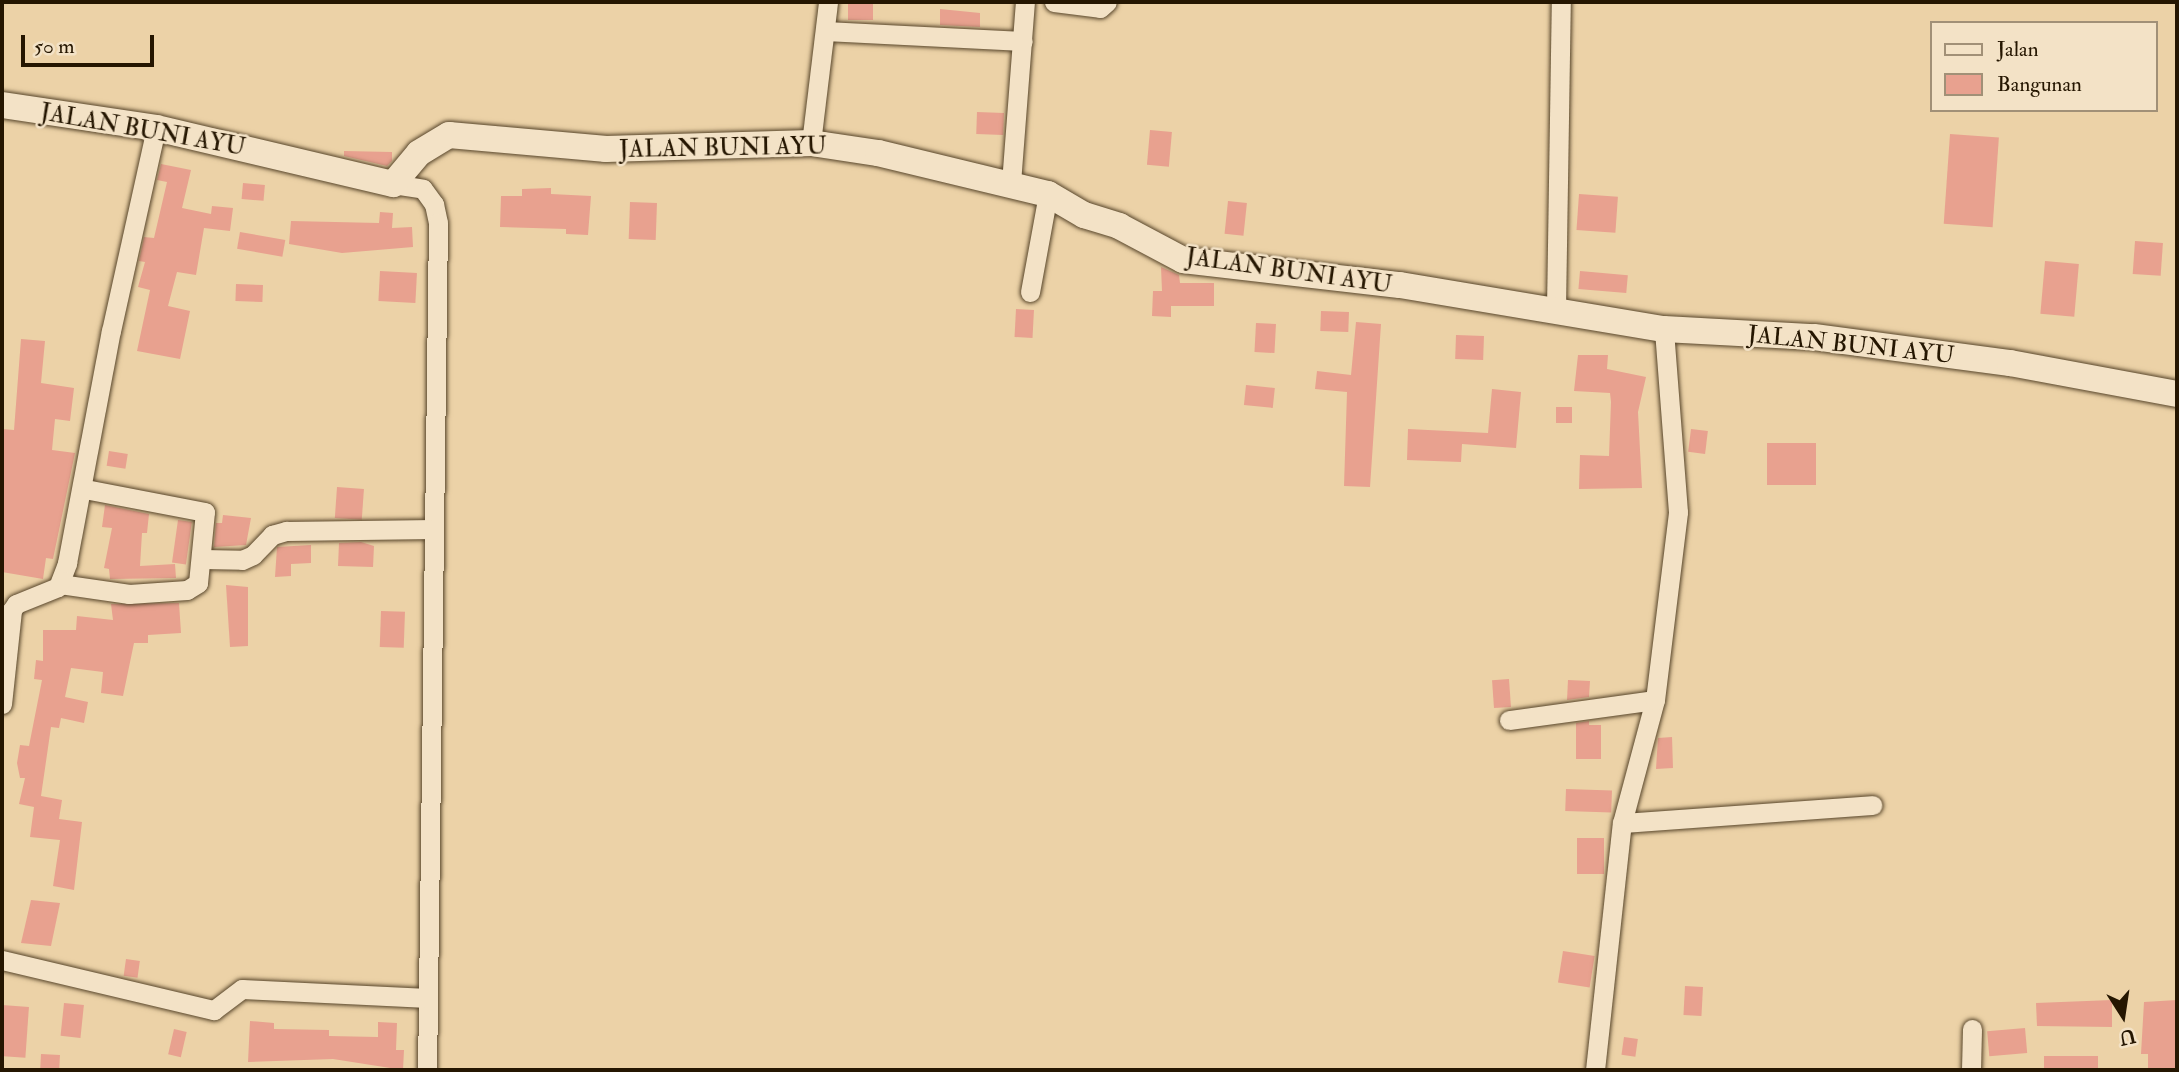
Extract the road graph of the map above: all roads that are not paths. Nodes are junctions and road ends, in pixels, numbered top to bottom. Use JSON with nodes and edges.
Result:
{"nodes":[{"id":1,"x":828,"y":2,"type":"edge"},
{"id":2,"x":1025,"y":2,"type":"edge"},
{"id":3,"x":1054,"y":2,"type":"edge"},
{"id":4,"x":1107,"y":2,"type":"edge"},
{"id":5,"x":1560,"y":2,"type":"edge"},
{"id":6,"x":825,"y":30,"type":"junction"},
{"id":7,"x":1023,"y":41,"type":"junction"},
{"id":8,"x":2,"y":105,"type":"edge"},
{"id":9,"x":156,"y":128,"type":"junction"},
{"id":10,"x":811,"y":143,"type":"junction"},
{"id":11,"x":397,"y":179,"type":"junction"},
{"id":12,"x":1012,"y":183,"type":"junction"},
{"id":13,"x":1048,"y":194,"type":"junction"},
{"id":14,"x":1030,"y":292,"type":"dead end"},
{"id":15,"x":1556,"y":309,"type":"junction"},
{"id":16,"x":1664,"y":329,"type":"junction"},
{"id":17,"x":2177,"y":394,"type":"edge"},
{"id":18,"x":84,"y":489,"type":"junction"},
{"id":19,"x":434,"y":528,"type":"junction"},
{"id":20,"x":203,"y":559,"type":"junction"},
{"id":21,"x":60,"y":584,"type":"junction"},
{"id":22,"x":6,"y":616,"type":"edge"},
{"id":23,"x":1655,"y":700,"type":"junction"},
{"id":24,"x":2,"y":705,"type":"edge"},
{"id":25,"x":1509,"y":720,"type":"dead end"},
{"id":26,"x":1872,"y":805,"type":"dead end"},
{"id":27,"x":1622,"y":823,"type":"junction"},
{"id":28,"x":2,"y":960,"type":"edge"},
{"id":29,"x":428,"y":998,"type":"junction"},
{"id":30,"x":1972,"y":1029,"type":"dead end"},
{"id":31,"x":427,"y":1070,"type":"edge"},
{"id":32,"x":1595,"y":1070,"type":"edge"},
{"id":33,"x":1971,"y":1070,"type":"edge"}],
"edges":[{"from":1,"to":6,"type":"street"},
{"from":2,"to":7,"type":"street"},
{"from":3,"to":4,"type":"street"},
{"from":5,"to":15,"type":"street"},
{"from":6,"to":7,"type":"street"},
{"from":6,"to":10,"type":"street"},
{"from":7,"to":12,"type":"street"},
{"from":8,"to":9,"type":"main road","name":"JALAN BUNI AYU"},
{"from":9,"to":11,"type":"main road","name":"JALAN BUNI AYU"},
{"from":9,"to":18,"type":"street"},
{"from":10,"to":11,"type":"main road","name":"JALAN BUNI AYU"},
{"from":10,"to":12,"type":"main road","name":"JALAN BUNI AYU"},
{"from":11,"to":19,"type":"street"},
{"from":12,"to":13,"type":"main road","name":"JALAN BUNI AYU"},
{"from":13,"to":14,"type":"street"},
{"from":13,"to":15,"type":"main road","name":"JALAN BUNI AYU"},
{"from":15,"to":16,"type":"main road","name":"JALAN BUNI AYU"},
{"from":16,"to":17,"type":"main road","name":"JALAN BUNI AYU"},
{"from":16,"to":23,"type":"street"},
{"from":18,"to":20,"type":"street"},
{"from":18,"to":21,"type":"street"},
{"from":19,"to":20,"type":"street"},
{"from":19,"to":29,"type":"street"},
{"from":20,"to":21,"type":"street"},
{"from":21,"to":22,"type":"street"},
{"from":22,"to":24,"type":"street"},
{"from":23,"to":25,"type":"street"},
{"from":23,"to":27,"type":"street"},
{"from":26,"to":27,"type":"street"},
{"from":27,"to":32,"type":"street"},
{"from":28,"to":29,"type":"street"},
{"from":29,"to":31,"type":"street"},
{"from":30,"to":33,"type":"street"}]}
